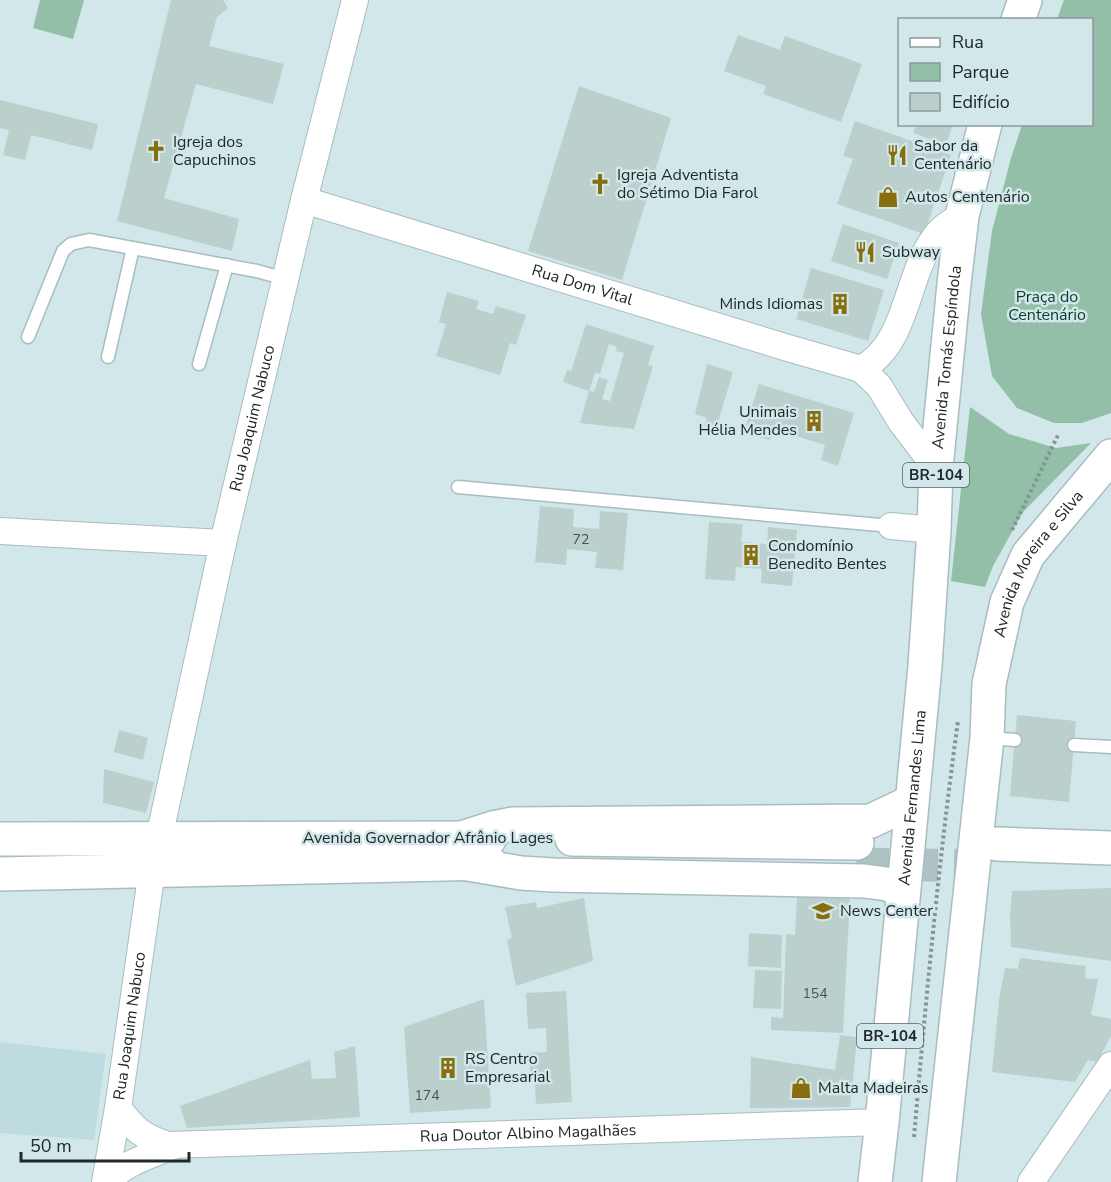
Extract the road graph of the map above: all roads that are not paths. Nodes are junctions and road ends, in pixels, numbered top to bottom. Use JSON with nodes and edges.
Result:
{"nodes":[{"id":1,"x":355,"y":0,"type":"edge"},
{"id":2,"x":1025,"y":0,"type":"edge"},
{"id":3,"x":1019,"y":18,"type":"edge"},
{"id":4,"x":984,"y":126,"type":"edge"},
{"id":5,"x":304,"y":200,"type":"junction"},
{"id":6,"x":962,"y":216,"type":"junction"},
{"id":7,"x":133,"y":248,"type":"junction"},
{"id":8,"x":227,"y":265,"type":"junction"},
{"id":9,"x":285,"y":279,"type":"junction"},
{"id":10,"x":28,"y":337,"type":"dead end"},
{"id":11,"x":108,"y":357,"type":"dead end"},
{"id":12,"x":200,"y":364,"type":"dead end"},
{"id":13,"x":861,"y":369,"type":"junction"},
{"id":14,"x":1111,"y":456,"type":"edge"},
{"id":15,"x":936,"y":468,"type":"junction"},
{"id":16,"x":458,"y":488,"type":"dead end"},
{"id":17,"x":891,"y":526,"type":"joint"},
{"id":18,"x":934,"y":530,"type":"junction"},
{"id":19,"x":0,"y":531,"type":"edge"},
{"id":20,"x":223,"y":543,"type":"junction"},
{"id":21,"x":925,"y":666,"type":"joint"},
{"id":22,"x":1074,"y":745,"type":"dead end"},
{"id":23,"x":1111,"y":747,"type":"edge"},
{"id":24,"x":911,"y":802,"type":"junction"},
{"id":25,"x":159,"y":837,"type":"junction"},
{"id":26,"x":0,"y":839,"type":"edge"},
{"id":27,"x":1111,"y":848,"type":"edge"},
{"id":28,"x":462,"y":850,"type":"junction"},
{"id":29,"x":857,"y":854,"type":"tunnel mouth"},
{"id":30,"x":1111,"y":868,"type":"edge"},
{"id":31,"x":152,"y":870,"type":"junction"},
{"id":32,"x":92,"y":872,"type":"junction"},
{"id":33,"x":0,"y":874,"type":"edge"},
{"id":34,"x":903,"y":891,"type":"junction"},
{"id":35,"x":1111,"y":1065,"type":"edge"},
{"id":36,"x":118,"y":1108,"type":"junction"},
{"id":37,"x":882,"y":1122,"type":"junction"},
{"id":38,"x":175,"y":1145,"type":"junction"},
{"id":39,"x":106,"y":1182,"type":"edge"},
{"id":40,"x":875,"y":1182,"type":"edge"},
{"id":41,"x":939,"y":1182,"type":"edge"},
{"id":42,"x":1031,"y":1182,"type":"edge"}],
"edges":[{"from":1,"to":5,"type":"street","name":"Rua Joaquim Nabuco"},
{"from":2,"to":3,"type":"main road"},
{"from":4,"to":6,"type":"main road","name":"Avenida Tomás Espíndola","number":"BR-104"},
{"from":5,"to":9,"type":"street","name":"Rua Joaquim Nabuco"},
{"from":5,"to":13,"type":"street","name":"Rua Dom Vital"},
{"from":6,"to":13,"type":"street"},
{"from":6,"to":15,"type":"main road","name":"Avenida Tomás Espíndola","number":"BR-104"},
{"from":7,"to":8,"type":"lane"},
{"from":7,"to":10,"type":"lane"},
{"from":7,"to":11,"type":"lane"},
{"from":8,"to":9,"type":"lane"},
{"from":8,"to":12,"type":"lane"},
{"from":9,"to":20,"type":"street","name":"Rua Joaquim Nabuco"},
{"from":13,"to":15,"type":"street","name":"Rua Dom Vital"},
{"from":14,"to":41,"type":"main road","name":"Avenida Moreira e Silva"},
{"from":15,"to":18,"type":"main road","name":"Avenida Tomás Espíndola","number":"BR-104"},
{"from":16,"to":17,"type":"lane"},
{"from":17,"to":18,"type":"street"},
{"from":18,"to":21,"type":"main road","name":"Avenida Tomás Espíndola","number":"BR-104"},
{"from":19,"to":20,"type":"street"},
{"from":20,"to":25,"type":"street","name":"Rua Joaquim Nabuco"},
{"from":21,"to":24,"type":"main road","name":"Avenida Fernandes Lima","number":"BR-104"},
{"from":22,"to":23,"type":"lane"},
{"from":24,"to":28,"type":"main road"},
{"from":24,"to":34,"type":"main road","name":"Avenida Fernandes Lima","number":"BR-104"},
{"from":25,"to":26,"type":"main road","name":"Avenida Governador Afrânio Lages"},
{"from":25,"to":28,"type":"main road","name":"Avenida Governador Afrânio Lages"},
{"from":25,"to":32,"type":"main road"},
{"from":27,"to":30,"type":"main road"},
{"from":28,"to":29,"type":"main road","name":"Avenida Governador Afrânio Lages"},
{"from":28,"to":31,"type":"main road","name":"Avenida Governador Afrânio Lages"},
{"from":28,"to":34,"type":"main road"},
{"from":31,"to":32,"type":"main road","name":"Avenida Governador Afrânio Lages"},
{"from":31,"to":36,"type":"street","name":"Rua Joaquim Nabuco"},
{"from":32,"to":33,"type":"main road","name":"Avenida Governador Afrânio Lages"},
{"from":34,"to":37,"type":"main road","name":"Avenida Fernandes Lima","number":"BR-104"},
{"from":35,"to":42,"type":"street"},
{"from":36,"to":38,"type":"street","name":"Rua Doutor Albino Magalhães"},
{"from":36,"to":39,"type":"street","name":"Rua Joaquim Nabuco"},
{"from":37,"to":38,"type":"street","name":"Rua Doutor Albino Magalhães"},
{"from":37,"to":40,"type":"main road","name":"Avenida Fernandes Lima","number":"BR-104"},
{"from":38,"to":39,"type":"street","name":"Rua Doutor Albino Magalhães"}]}
